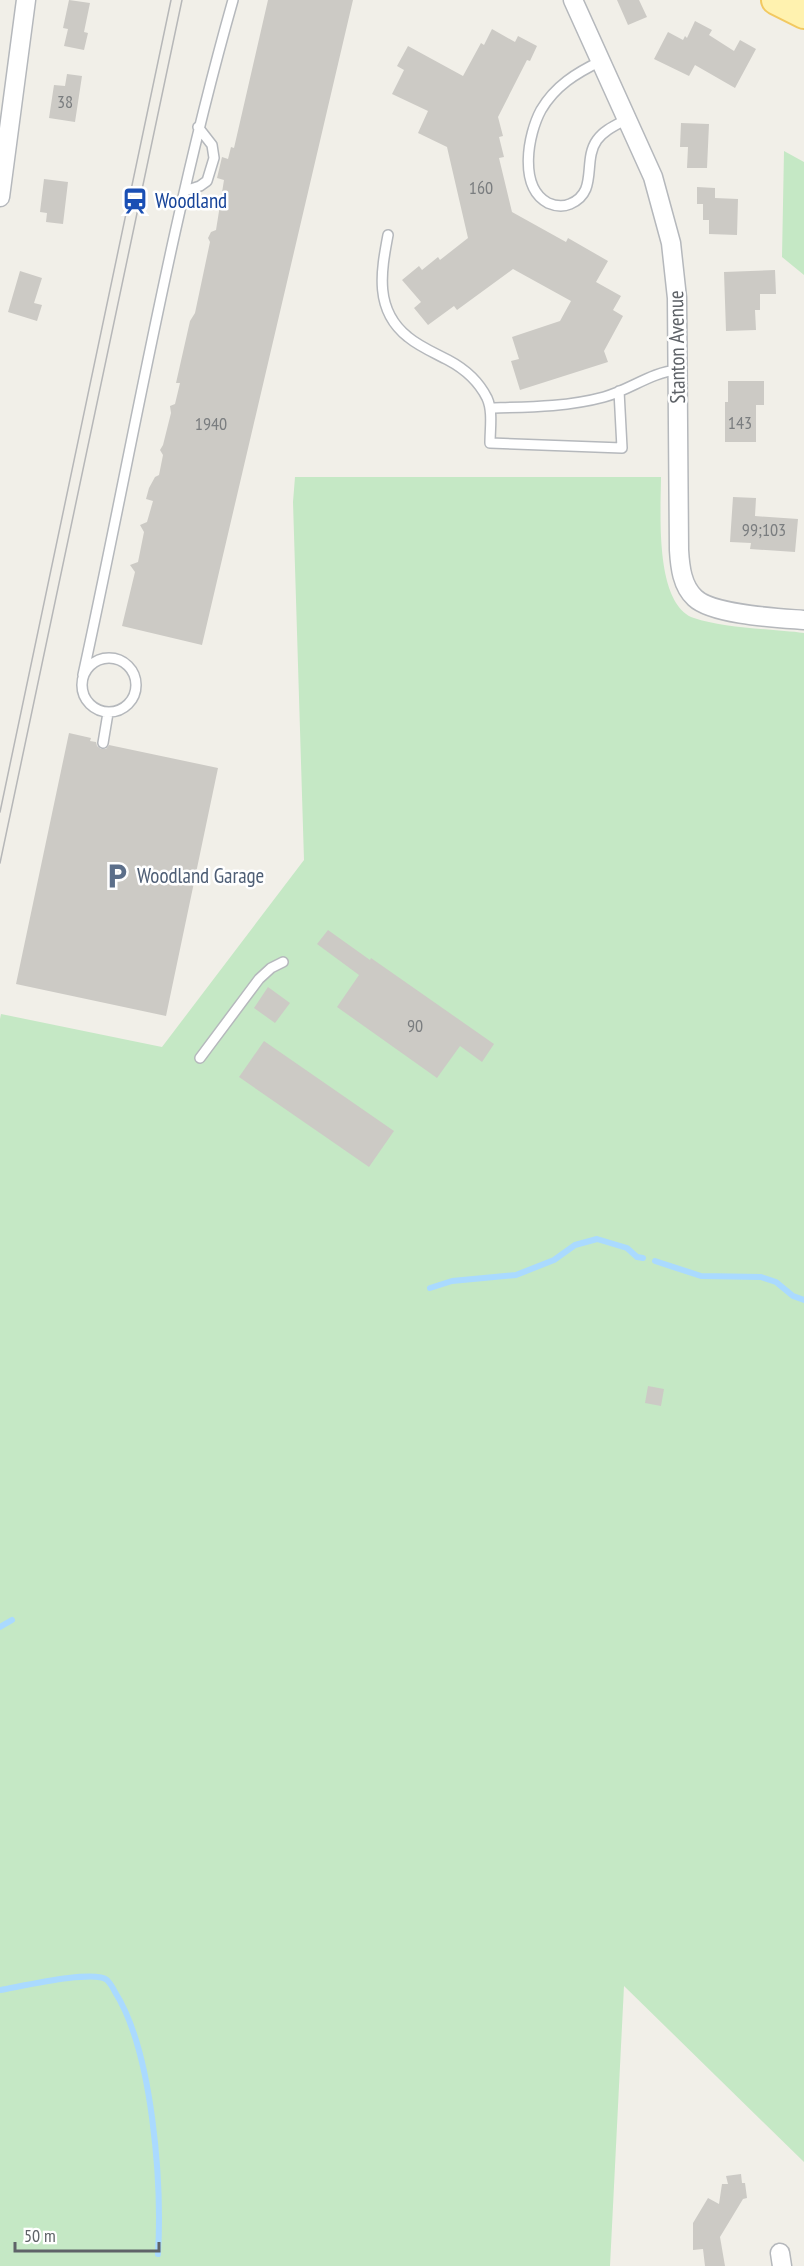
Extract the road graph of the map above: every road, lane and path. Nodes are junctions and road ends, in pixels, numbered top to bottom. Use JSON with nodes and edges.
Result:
{"nodes":[{"id":1,"x":26,"y":0,"type":"edge"},
{"id":2,"x":232,"y":0,"type":"edge"},
{"id":3,"x":573,"y":0,"type":"edge"},
{"id":4,"x":776,"y":0,"type":"edge"},
{"id":5,"x":804,"y":14,"type":"edge"},
{"id":6,"x":601,"y":61,"type":"junction"},
{"id":7,"x":627,"y":119,"type":"junction"},
{"id":8,"x":198,"y":127,"type":"junction"},
{"id":9,"x":185,"y":191,"type":"junction"},
{"id":10,"x":0,"y":197,"type":"edge"},
{"id":11,"x":388,"y":235,"type":"dead end"},
{"id":12,"x":678,"y":370,"type":"junction"},
{"id":13,"x":619,"y":391,"type":"junction"},
{"id":14,"x":490,"y":408,"type":"junction"},
{"id":15,"x":804,"y":620,"type":"edge"},
{"id":16,"x":83,"y":675,"type":"junction"},
{"id":17,"x":108,"y":712,"type":"junction"},
{"id":18,"x":103,"y":744,"type":"dead end"},
{"id":19,"x":283,"y":962,"type":"dead end"},
{"id":20,"x":200,"y":1058,"type":"dead end"}],
"edges":[{"from":1,"to":10,"type":"street"},
{"from":2,"to":8,"type":"lane"},
{"from":3,"to":6,"type":"street","name":"Stanton Avenue"},
{"from":4,"to":5,"type":"main road"},
{"from":6,"to":7,"type":"street","name":"Stanton Avenue"},
{"from":6,"to":7,"type":"lane"},
{"from":7,"to":12,"type":"street","name":"Stanton Avenue"},
{"from":8,"to":9,"type":"lane"},
{"from":8,"to":9,"type":"lane"},
{"from":9,"to":16,"type":"lane"},
{"from":11,"to":14,"type":"lane"},
{"from":12,"to":13,"type":"lane"},
{"from":12,"to":15,"type":"street","name":"Stanton Avenue"},
{"from":13,"to":14,"type":"lane"},
{"from":13,"to":14,"type":"lane"},
{"from":16,"to":17,"type":"lane"},
{"from":16,"to":17,"type":"lane"},
{"from":17,"to":18,"type":"lane"},
{"from":19,"to":20,"type":"lane"}]}
